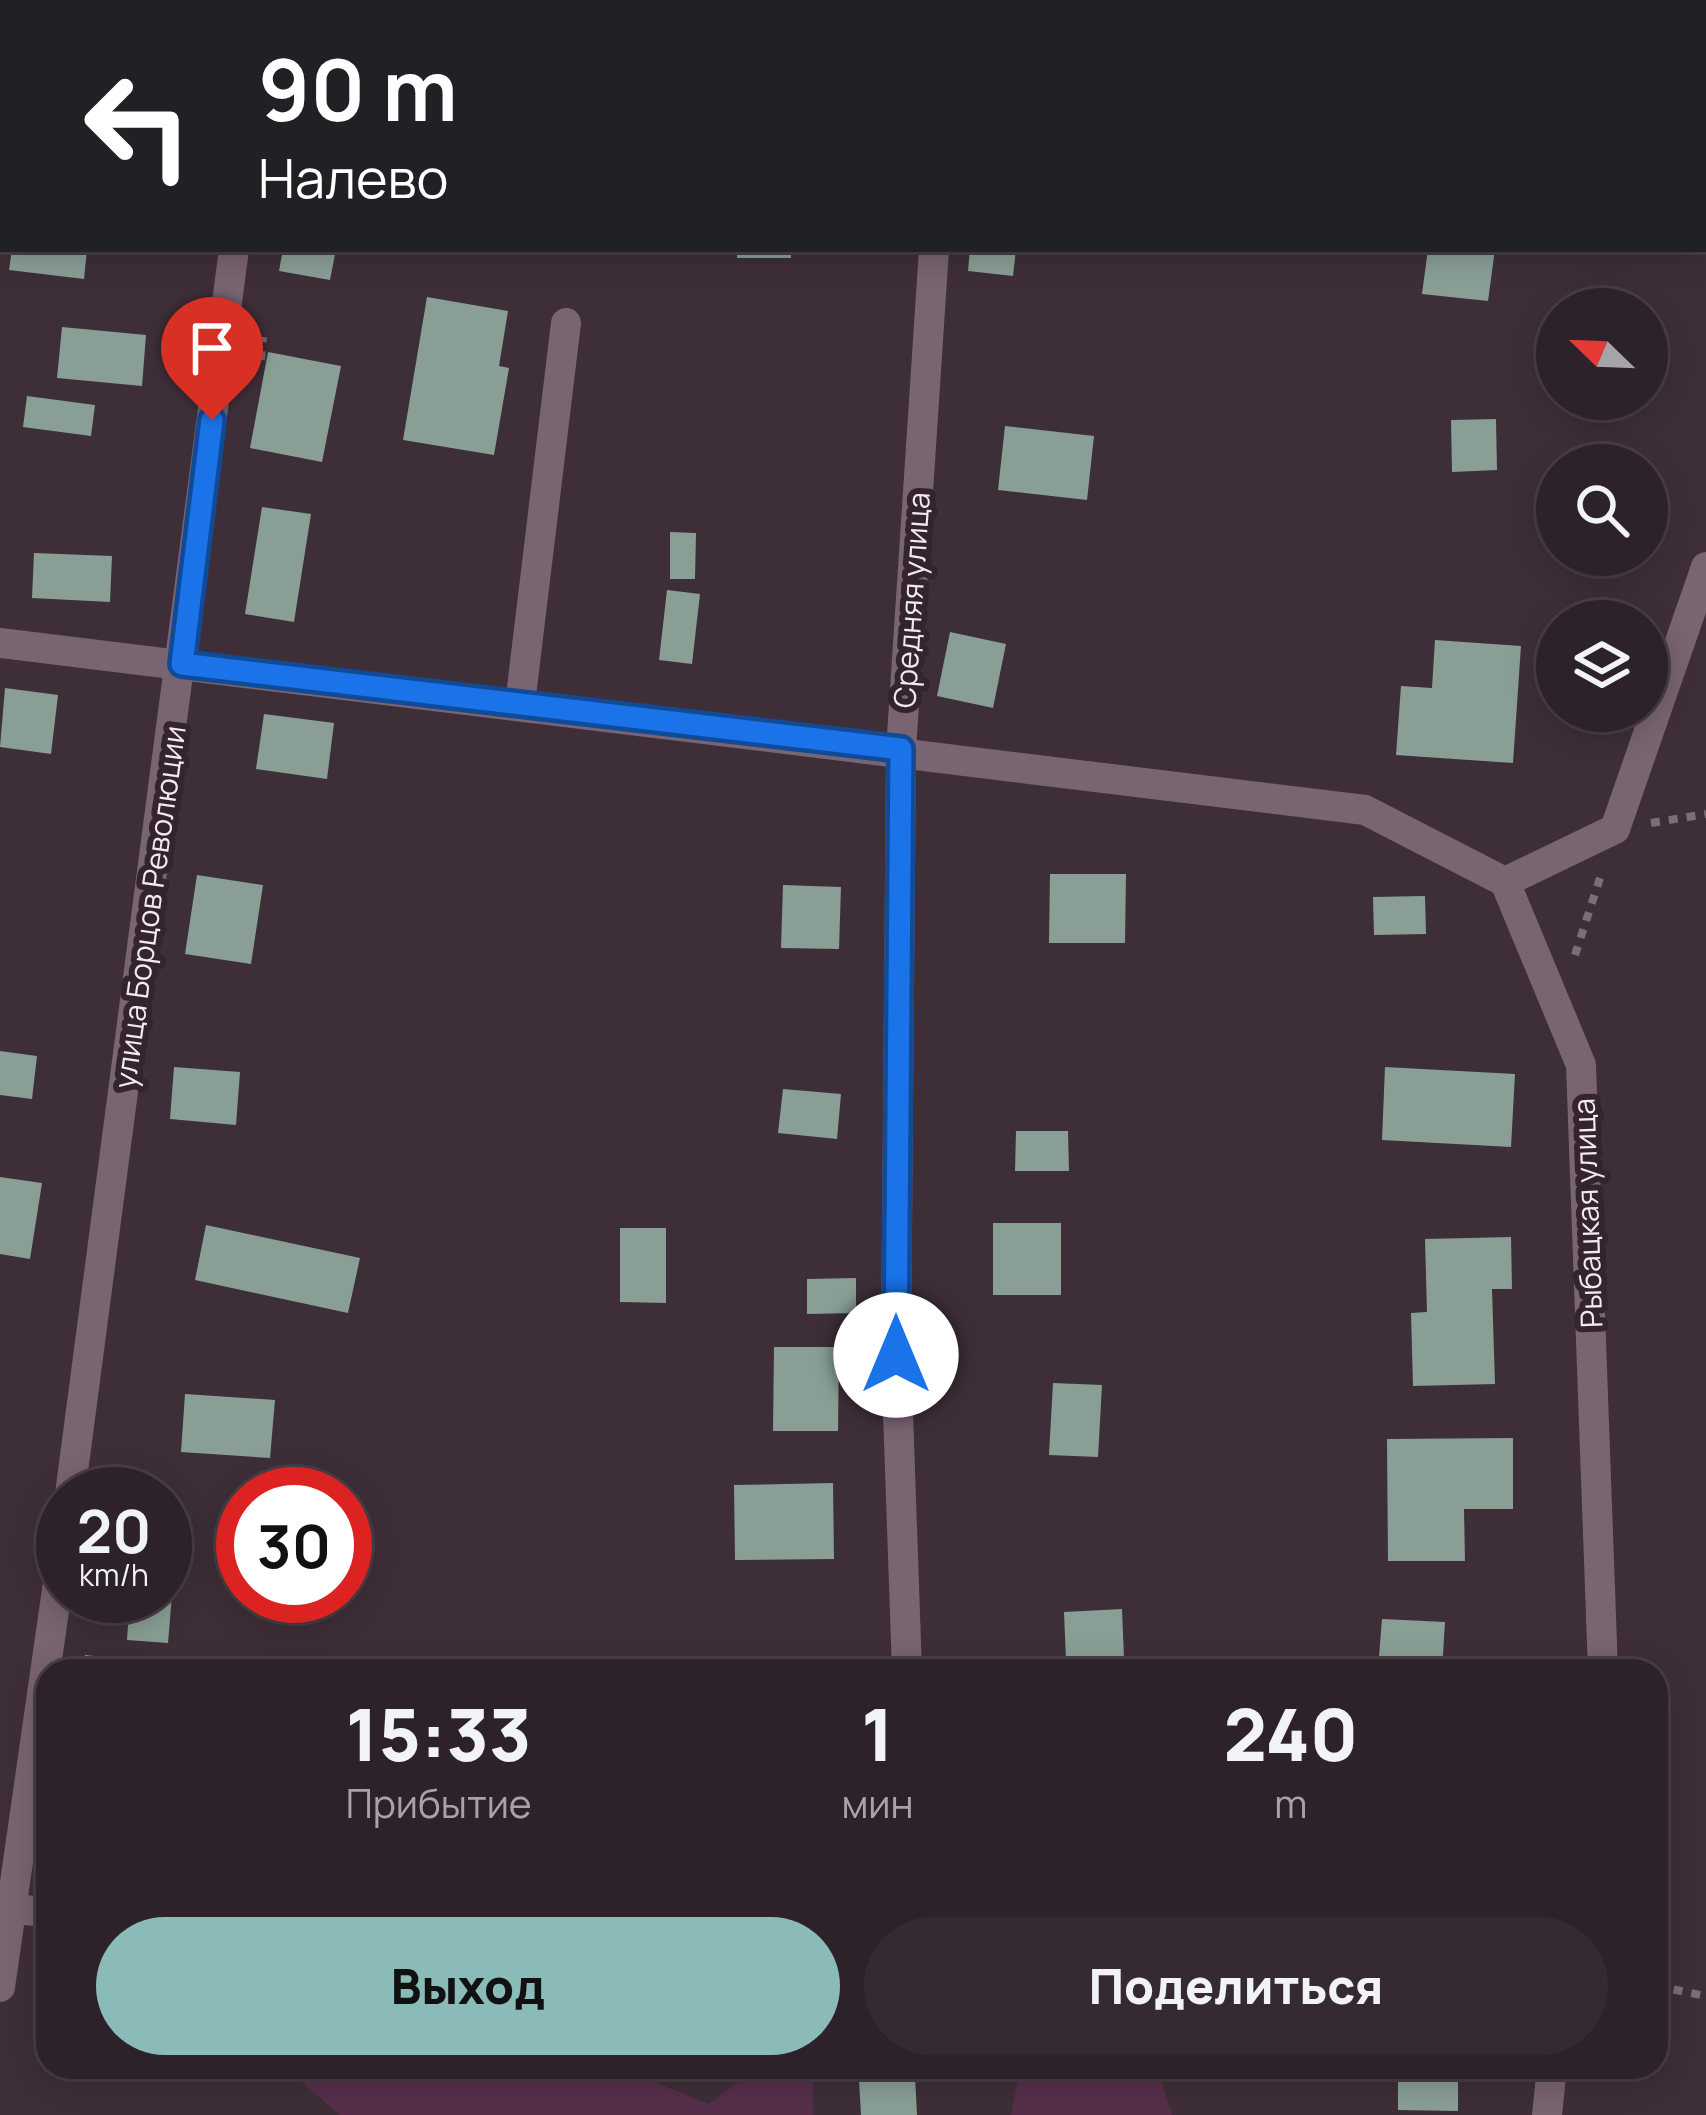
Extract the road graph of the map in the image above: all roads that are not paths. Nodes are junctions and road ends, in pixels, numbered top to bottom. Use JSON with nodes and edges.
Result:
{"nodes":[{"id":1,"x":234,"y":252,"type":"edge"},
{"id":2,"x":934,"y":252,"type":"edge"},
{"id":3,"x":566,"y":322,"type":"dead end"},
{"id":4,"x":1706,"y":567,"type":"edge"},
{"id":5,"x":0,"y":643,"type":"edge"},
{"id":6,"x":182,"y":664,"type":"junction"},
{"id":7,"x":520,"y":704,"type":"junction"},
{"id":8,"x":901,"y":749,"type":"junction"},
{"id":9,"x":1505,"y":882,"type":"junction"},
{"id":10,"x":74,"y":1467,"type":"edge"},
{"id":11,"x":51,"y":1623,"type":"edge"},
{"id":12,"x":46,"y":1659,"type":"edge"},
{"id":13,"x":907,"y":1659,"type":"edge"},
{"id":14,"x":1603,"y":1659,"type":"edge"},
{"id":15,"x":36,"y":1722,"type":"edge"},
{"id":16,"x":7,"y":1909,"type":"edge"},
{"id":17,"x":0,"y":1987,"type":"edge"},
{"id":18,"x":1550,"y":2079,"type":"edge"},
{"id":19,"x":1546,"y":2115,"type":"edge"}],
"edges":[{"from":1,"to":6,"type":"street","name":"улица Борцов Революции"},
{"from":2,"to":8,"type":"street","name":"Средняя улица"},
{"from":3,"to":7,"type":"street"},
{"from":4,"to":9,"type":"street"},
{"from":5,"to":6,"type":"street"},
{"from":6,"to":7,"type":"street"},
{"from":6,"to":10,"type":"street","name":"улица Борцов Революции"},
{"from":7,"to":8,"type":"street"},
{"from":8,"to":9,"type":"street"},
{"from":8,"to":13,"type":"street","name":"Средняя улица"},
{"from":9,"to":14,"type":"street","name":"Рыбацкая улица"},
{"from":11,"to":12,"type":"street"},
{"from":15,"to":16,"type":"street"},
{"from":16,"to":17,"type":"street"},
{"from":18,"to":19,"type":"street"}]}
